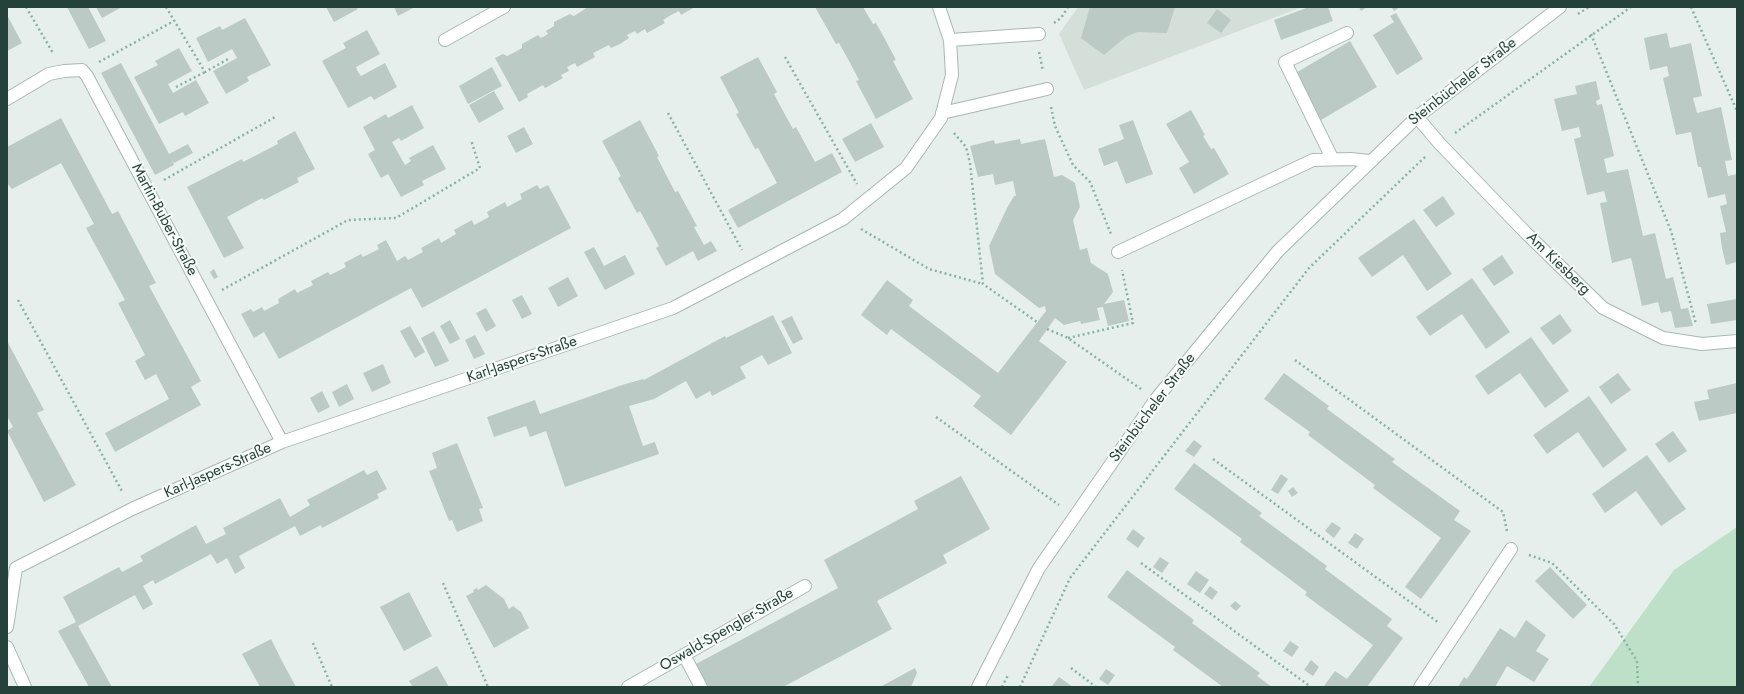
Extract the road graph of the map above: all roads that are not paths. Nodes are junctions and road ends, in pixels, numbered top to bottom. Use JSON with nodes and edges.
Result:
{"nodes":[{"id":1,"x":504,"y":7,"type":"edge"},
{"id":2,"x":940,"y":7,"type":"edge"},
{"id":3,"x":1560,"y":7,"type":"edge"},
{"id":4,"x":1347,"y":33,"type":"dead end"},
{"id":5,"x":1039,"y":34,"type":"road end"},
{"id":6,"x":445,"y":40,"type":"dead end"},
{"id":7,"x":950,"y":40,"type":"junction"},
{"id":8,"x":1047,"y":89,"type":"road end"},
{"id":9,"x":7,"y":99,"type":"edge"},
{"id":10,"x":942,"y":113,"type":"junction"},
{"id":11,"x":1417,"y":117,"type":"junction"},
{"id":12,"x":1332,"y":158,"type":"junction"},
{"id":13,"x":1369,"y":161,"type":"junction"},
{"id":14,"x":1118,"y":252,"type":"road end"},
{"id":15,"x":1737,"y":341,"type":"edge"},
{"id":16,"x":282,"y":442,"type":"junction"},
{"id":17,"x":1511,"y":548,"type":"road end"},
{"id":18,"x":805,"y":586,"type":"dead end"},
{"id":19,"x":7,"y":627,"type":"edge"},
{"id":20,"x":7,"y":646,"type":"edge"},
{"id":21,"x":684,"y":655,"type":"junction"},
{"id":22,"x":25,"y":687,"type":"edge"},
{"id":23,"x":628,"y":687,"type":"edge"},
{"id":24,"x":701,"y":687,"type":"edge"},
{"id":25,"x":978,"y":687,"type":"edge"},
{"id":26,"x":1420,"y":687,"type":"edge"}],
"edges":[{"from":1,"to":6,"type":"street"},
{"from":2,"to":7,"type":"street","name":"Karl-Jaspers-Straße"},
{"from":3,"to":11,"type":"street","name":"Steinbücheler Straße"},
{"from":4,"to":12,"type":"street"},
{"from":5,"to":7,"type":"street"},
{"from":7,"to":10,"type":"street","name":"Karl-Jaspers-Straße"},
{"from":8,"to":10,"type":"street"},
{"from":9,"to":16,"type":"street","name":"Martin-Buber-Straße"},
{"from":10,"to":16,"type":"street","name":"Karl-Jaspers-Straße"},
{"from":11,"to":13,"type":"street","name":"Steinbücheler Straße"},
{"from":11,"to":15,"type":"street","name":"Am Kiesberg"},
{"from":12,"to":13,"type":"street"},
{"from":12,"to":14,"type":"street"},
{"from":13,"to":25,"type":"street","name":"Steinbücheler Straße"},
{"from":16,"to":19,"type":"street","name":"Karl-Jaspers-Straße"},
{"from":17,"to":26,"type":"street"},
{"from":18,"to":21,"type":"street","name":"Oswald-Spengler-Straße"},
{"from":20,"to":22,"type":"street"},
{"from":21,"to":23,"type":"street","name":"Oswald-Spengler-Straße"},
{"from":21,"to":24,"type":"street"}]}
